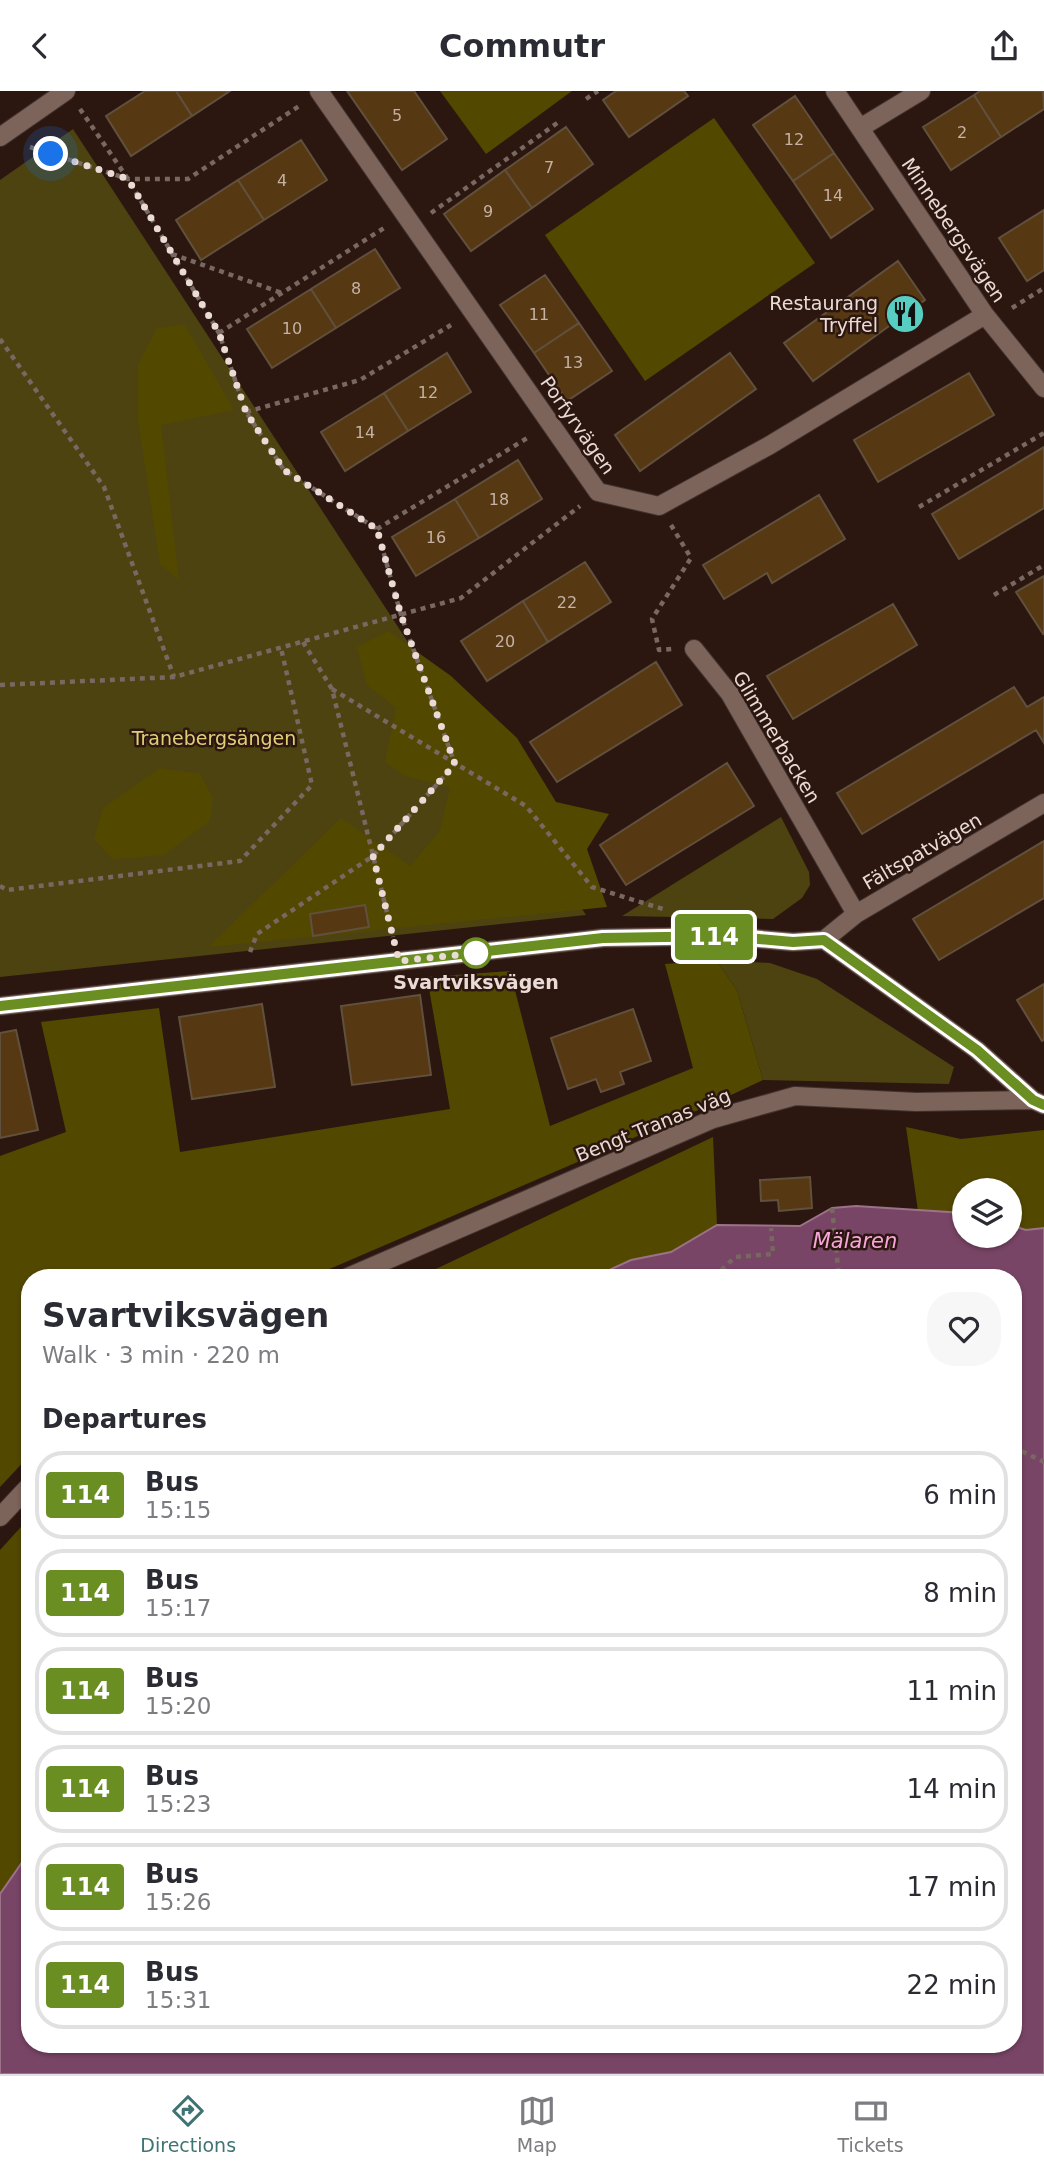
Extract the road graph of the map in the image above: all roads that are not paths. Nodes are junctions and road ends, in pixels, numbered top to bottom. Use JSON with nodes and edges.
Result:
{"nodes":[{"id":1,"x":835,"y":91,"type":"edge"},
{"id":2,"x":920,"y":91,"type":"edge"},
{"id":3,"x":319,"y":92,"type":"edge"},
{"id":4,"x":70,"y":97,"type":"edge"},
{"id":5,"x":860,"y":128,"type":"junction"},
{"id":6,"x":0,"y":137,"type":"edge"},
{"id":7,"x":988,"y":318,"type":"junction"},
{"id":8,"x":1044,"y":388,"type":"edge"},
{"id":9,"x":694,"y":649,"type":"road end"},
{"id":10,"x":1044,"y":803,"type":"edge"},
{"id":11,"x":856,"y":913,"type":"junction"},
{"id":12,"x":824,"y":940,"type":"junction"},
{"id":13,"x":0,"y":1006,"type":"edge"},
{"id":14,"x":1039,"y":1103,"type":"edge"},
{"id":15,"x":366,"y":1269,"type":"edge"},
{"id":16,"x":21,"y":1495,"type":"edge"},
{"id":17,"x":0,"y":1517,"type":"edge"}],
"edges":[{"from":1,"to":5,"type":"street","name":"Minnebergsvägen"},
{"from":2,"to":5,"type":"street"},
{"from":3,"to":7,"type":"street","name":"Porfyrvägen"},
{"from":4,"to":6,"type":"street"},
{"from":5,"to":7,"type":"street","name":"Minnebergsvägen"},
{"from":7,"to":8,"type":"street","name":"Minnebergsvägen"},
{"from":9,"to":11,"type":"street","name":"Glimmerbacken"},
{"from":10,"to":11,"type":"street","name":"Fältspatvägen"},
{"from":11,"to":12,"type":"street","name":"Fältspatvägen"},
{"from":12,"to":13,"type":"street"},
{"from":12,"to":14,"type":"street"},
{"from":14,"to":15,"type":"street","name":"Bengt Tranas väg"},
{"from":16,"to":17,"type":"street"}]}
